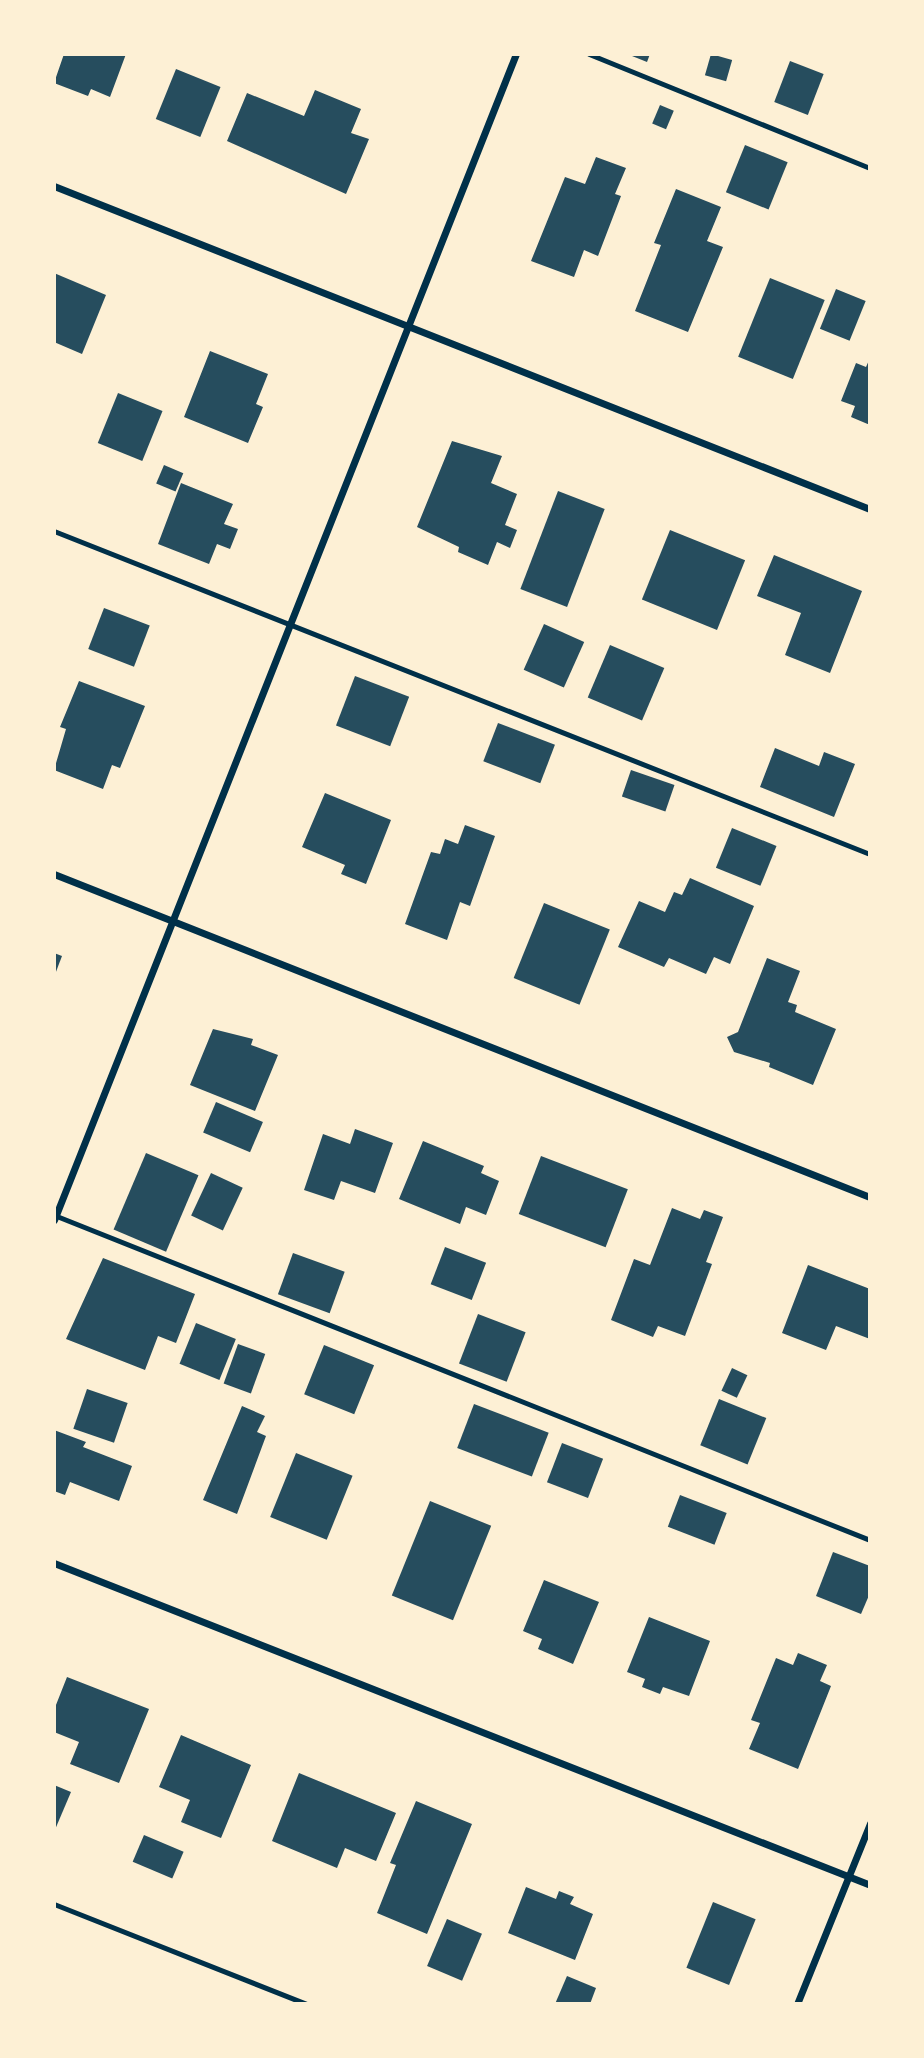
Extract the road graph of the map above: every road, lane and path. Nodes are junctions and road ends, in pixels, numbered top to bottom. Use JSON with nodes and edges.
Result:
{"nodes":[{"id":1,"x":516,"y":54,"type":"edge"},
{"id":2,"x":589,"y":54,"type":"edge"},
{"id":3,"x":870,"y":168,"type":"edge"},
{"id":4,"x":54,"y":186,"type":"edge"},
{"id":5,"x":408,"y":326,"type":"junction"},
{"id":6,"x":870,"y":509,"type":"edge"},
{"id":7,"x":54,"y":531,"type":"edge"},
{"id":8,"x":289,"y":624,"type":"junction"},
{"id":9,"x":870,"y":854,"type":"edge"},
{"id":10,"x":54,"y":874,"type":"edge"},
{"id":11,"x":172,"y":921,"type":"junction"},
{"id":12,"x":870,"y":1197,"type":"edge"},
{"id":13,"x":55,"y":1216,"type":"edge"},
{"id":14,"x":870,"y":1540,"type":"edge"},
{"id":15,"x":54,"y":1563,"type":"edge"},
{"id":16,"x":870,"y":1823,"type":"edge"},
{"id":17,"x":848,"y":1877,"type":"junction"},
{"id":18,"x":870,"y":1885,"type":"edge"},
{"id":19,"x":54,"y":1904,"type":"edge"},
{"id":20,"x":307,"y":2004,"type":"edge"},
{"id":21,"x":797,"y":2004,"type":"edge"}],
"edges":[{"from":1,"to":5,"type":"street"},
{"from":2,"to":3,"type":"lane"},
{"from":4,"to":5,"type":"street"},
{"from":5,"to":6,"type":"street"},
{"from":5,"to":8,"type":"street"},
{"from":7,"to":8,"type":"lane"},
{"from":8,"to":9,"type":"lane"},
{"from":8,"to":11,"type":"street"},
{"from":10,"to":11,"type":"street"},
{"from":11,"to":12,"type":"street"},
{"from":11,"to":13,"type":"street"},
{"from":13,"to":14,"type":"lane"},
{"from":15,"to":17,"type":"street"},
{"from":16,"to":17,"type":"street"},
{"from":17,"to":18,"type":"street"},
{"from":17,"to":21,"type":"street"},
{"from":19,"to":20,"type":"lane"}]}
